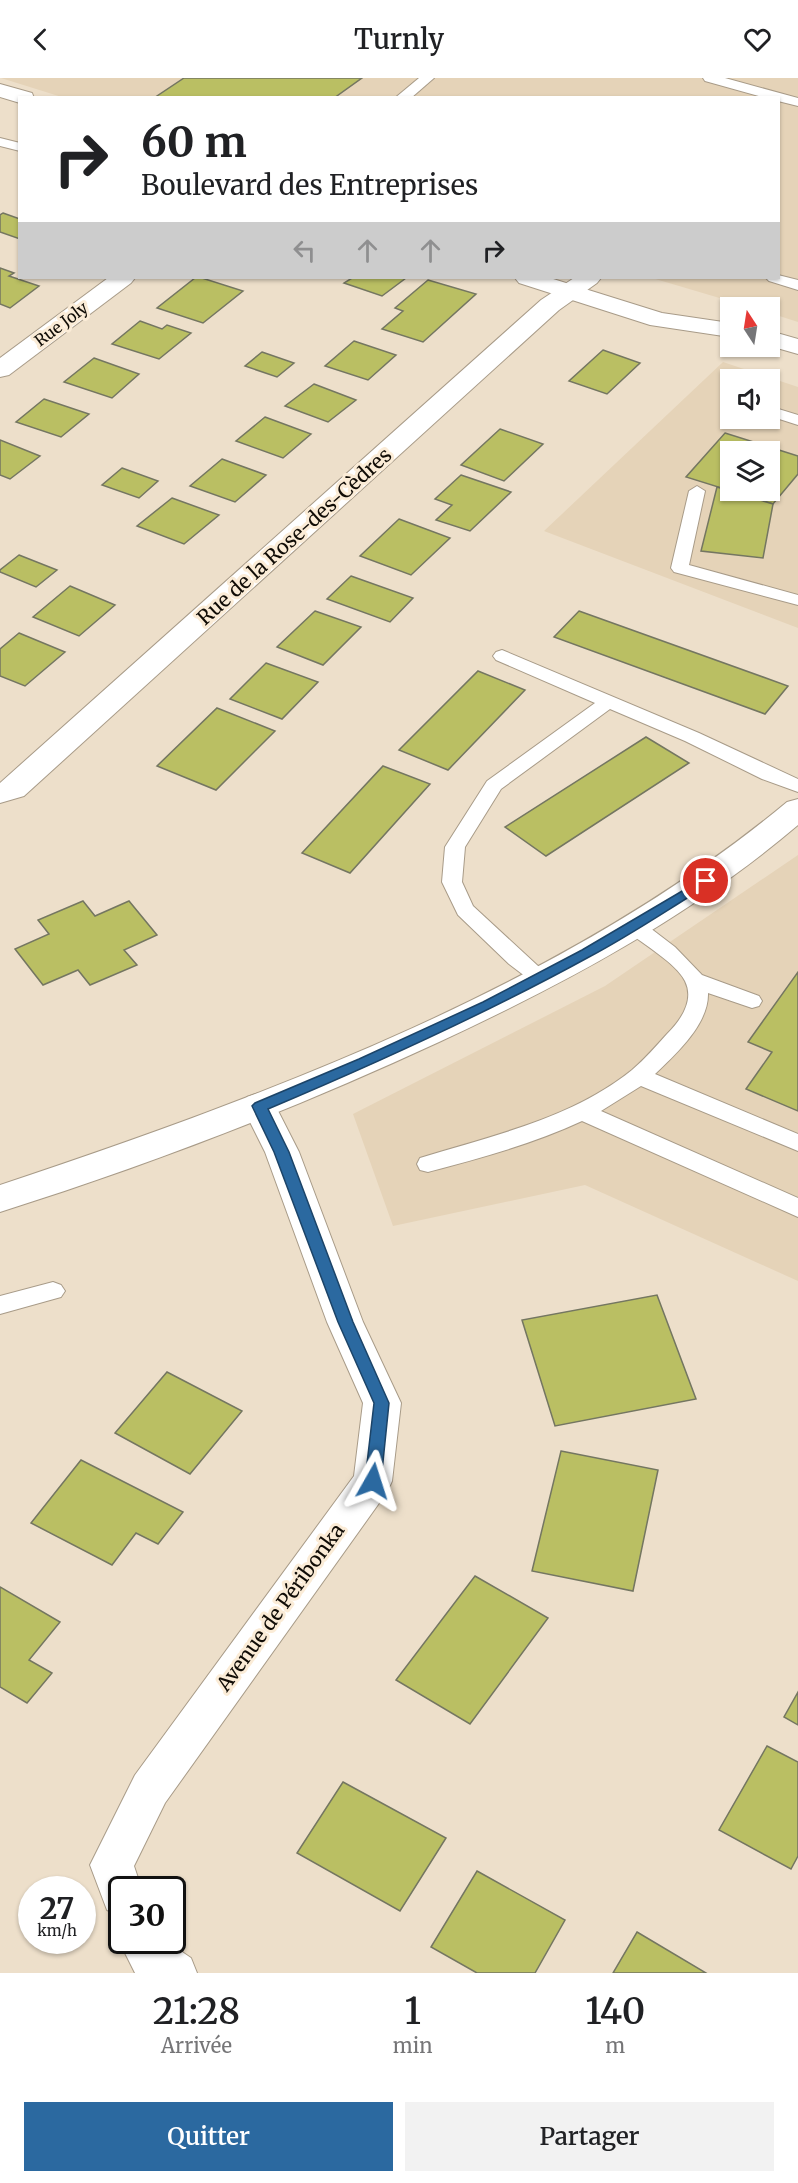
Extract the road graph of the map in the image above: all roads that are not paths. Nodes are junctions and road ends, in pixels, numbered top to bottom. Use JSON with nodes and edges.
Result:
{"nodes":[{"id":1,"x":427,"y":78,"type":"edge"},
{"id":2,"x":710,"y":78,"type":"edge"},
{"id":3,"x":0,"y":90,"type":"edge"},
{"id":4,"x":18,"y":96,"type":"edge"},
{"id":5,"x":404,"y":96,"type":"edge"},
{"id":6,"x":777,"y":96,"type":"edge"},
{"id":7,"x":780,"y":97,"type":"edge"},
{"id":8,"x":795,"y":101,"type":"edge"},
{"id":9,"x":780,"y":112,"type":"edge"},
{"id":10,"x":0,"y":142,"type":"edge"},
{"id":11,"x":18,"y":147,"type":"edge"},
{"id":12,"x":122,"y":279,"type":"edge"},
{"id":13,"x":541,"y":279,"type":"edge"},
{"id":14,"x":777,"y":279,"type":"edge"},
{"id":15,"x":583,"y":282,"type":"edge"},
{"id":16,"x":798,"y":285,"type":"edge"},
{"id":17,"x":720,"y":320,"type":"edge"},
{"id":18,"x":720,"y":329,"type":"edge"},
{"id":19,"x":780,"y":341,"type":"edge"},
{"id":20,"x":798,"y":347,"type":"edge"},
{"id":21,"x":0,"y":370,"type":"edge"},
{"id":22,"x":780,"y":414,"type":"edge"},
{"id":23,"x":798,"y":420,"type":"edge"},
{"id":24,"x":697,"y":491,"type":"dead end"},
{"id":25,"x":798,"y":600,"type":"edge"},
{"id":26,"x":502,"y":656,"type":"dead end"},
{"id":27,"x":608,"y":702,"type":"junction"},
{"id":28,"x":798,"y":786,"type":"edge"},
{"id":29,"x":0,"y":793,"type":"edge"},
{"id":30,"x":798,"y":809,"type":"edge"},
{"id":31,"x":634,"y":926,"type":"junction"},
{"id":32,"x":541,"y":978,"type":"junction"},
{"id":33,"x":695,"y":980,"type":"junction"},
{"id":34,"x":752,"y":1001,"type":"dead end"},
{"id":35,"x":639,"y":1076,"type":"junction"},
{"id":36,"x":260,"y":1106,"type":"junction"},
{"id":37,"x":580,"y":1111,"type":"junction"},
{"id":38,"x":798,"y":1143,"type":"edge"},
{"id":39,"x":428,"y":1164,"type":"dead end"},
{"id":40,"x":0,"y":1199,"type":"edge"},
{"id":41,"x":798,"y":1208,"type":"edge"},
{"id":42,"x":53,"y":1292,"type":"dead end"},
{"id":43,"x":0,"y":1305,"type":"edge"},
{"id":44,"x":116,"y":1876,"type":"edge"},
{"id":45,"x":149,"y":1954,"type":"edge"},
{"id":46,"x":175,"y":1973,"type":"edge"}],
"edges":[{"from":1,"to":5,"type":"lane"},
{"from":2,"to":6,"type":"lane"},
{"from":3,"to":4,"type":"street"},
{"from":7,"to":8,"type":"lane"},
{"from":8,"to":9,"type":"lane"},
{"from":10,"to":11,"type":"lane"},
{"from":12,"to":21,"type":"street","name":"Rue Joly"},
{"from":13,"to":15,"type":"street"},
{"from":14,"to":16,"type":"lane"},
{"from":15,"to":17,"type":"street"},
{"from":15,"to":18,"type":"street"},
{"from":15,"to":29,"type":"street","name":"Rue de la Rose-des-Cèdres"},
{"from":19,"to":20,"type":"street"},
{"from":22,"to":23,"type":"lane"},
{"from":24,"to":25,"type":"lane"},
{"from":26,"to":27,"type":"lane"},
{"from":27,"to":28,"type":"lane"},
{"from":27,"to":32,"type":"lane"},
{"from":30,"to":31,"type":"street"},
{"from":31,"to":32,"type":"street"},
{"from":31,"to":33,"type":"lane"},
{"from":32,"to":36,"type":"street"},
{"from":33,"to":34,"type":"lane"},
{"from":33,"to":35,"type":"lane"},
{"from":35,"to":37,"type":"lane"},
{"from":35,"to":38,"type":"lane"},
{"from":36,"to":40,"type":"street"},
{"from":36,"to":44,"type":"street","name":"Avenue de Péribonka"},
{"from":37,"to":39,"type":"lane"},
{"from":37,"to":41,"type":"lane"},
{"from":42,"to":43,"type":"lane"},
{"from":45,"to":46,"type":"street"}]}
